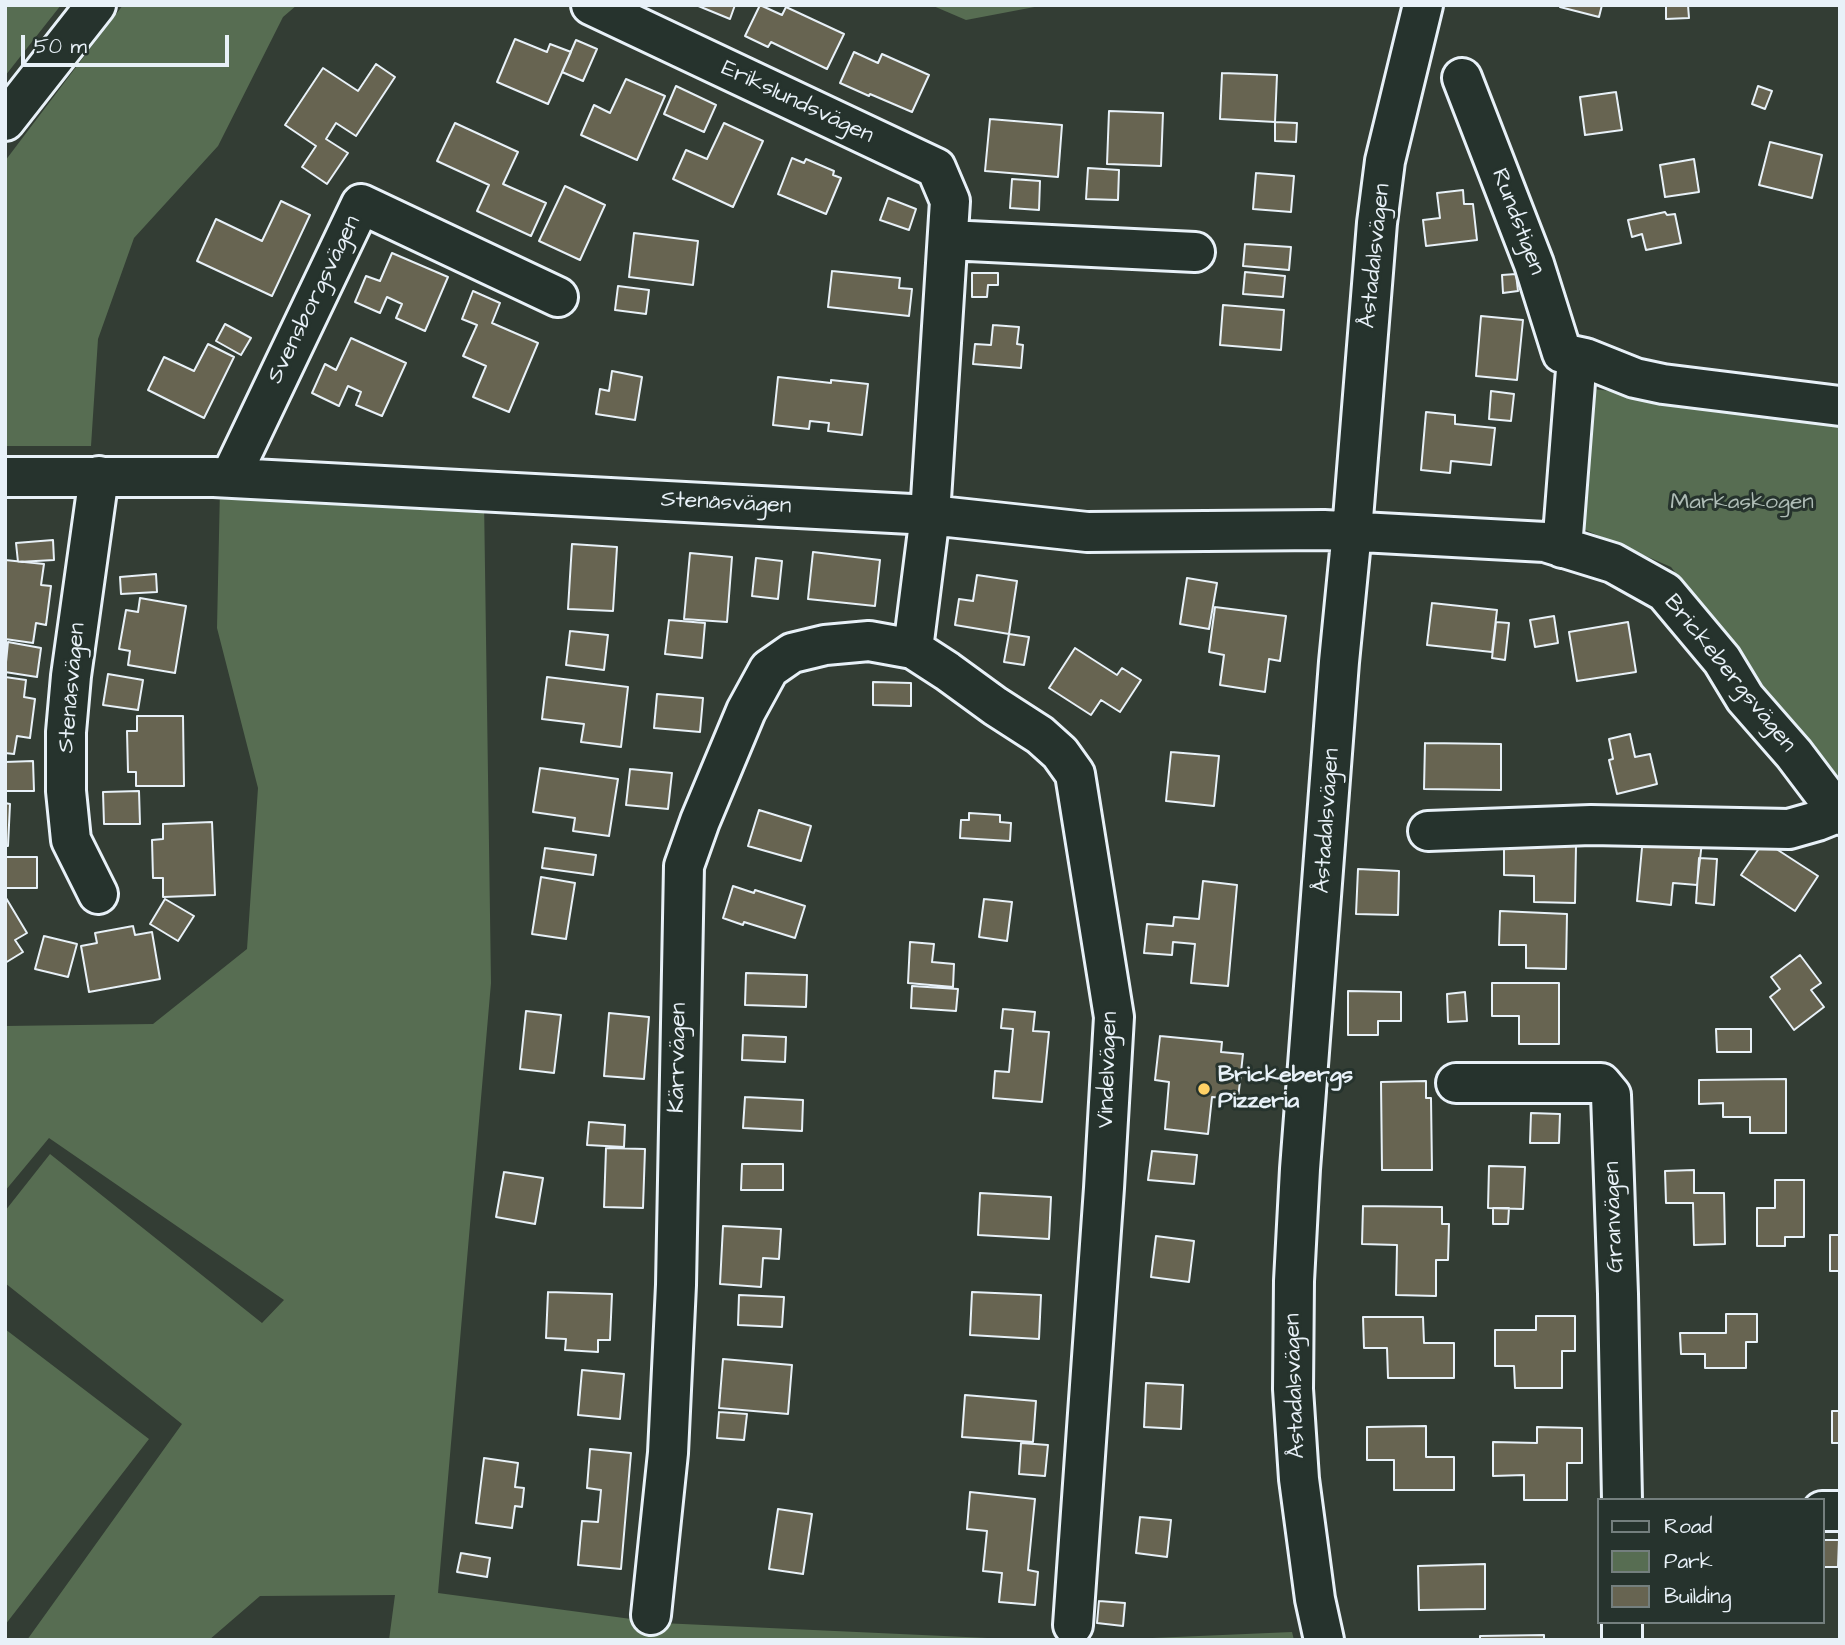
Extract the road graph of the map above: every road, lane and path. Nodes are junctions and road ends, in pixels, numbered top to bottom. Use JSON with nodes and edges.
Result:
{"nodes":[{"id":1,"x":96,"y":5,"type":"edge"},
{"id":2,"x":591,"y":5,"type":"edge"},
{"id":3,"x":1423,"y":5,"type":"edge"},
{"id":4,"x":1461,"y":78,"type":"dead end"},
{"id":5,"x":5,"y":121,"type":"edge"},
{"id":6,"x":948,"y":240,"type":"junction"},
{"id":7,"x":1195,"y":252,"type":"dead end"},
{"id":8,"x":558,"y":297,"type":"dead end"},
{"id":9,"x":1577,"y":357,"type":"junction"},
{"id":10,"x":1840,"y":406,"type":"edge"},
{"id":11,"x":99,"y":476,"type":"junction"},
{"id":12,"x":5,"y":477,"type":"edge"},
{"id":13,"x":230,"y":478,"type":"junction"},
{"id":14,"x":930,"y":515,"type":"junction"},
{"id":15,"x":1352,"y":531,"type":"junction"},
{"id":16,"x":1562,"y":548,"type":"junction"},
{"id":17,"x":913,"y":649,"type":"junction"},
{"id":18,"x":1838,"y":814,"type":"edge"},
{"id":19,"x":1428,"y":831,"type":"dead end"},
{"id":20,"x":97,"y":894,"type":"dead end"},
{"id":21,"x":1456,"y":1083,"type":"dead end"},
{"id":22,"x":1622,"y":1498,"type":"edge"},
{"id":23,"x":652,"y":1615,"type":"dead end"},
{"id":24,"x":1073,"y":1625,"type":"dead end"},
{"id":25,"x":1324,"y":1640,"type":"edge"}],
"edges":[{"from":1,"to":5,"type":"street"},
{"from":2,"to":6,"type":"street","name":"Erikslundsvägen"},
{"from":3,"to":15,"type":"street","name":"Åstadalsvägen"},
{"from":4,"to":9,"type":"street","name":"Rundstigen"},
{"from":6,"to":7,"type":"street"},
{"from":6,"to":14,"type":"street","name":"Erikslundsvägen"},
{"from":8,"to":13,"type":"street","name":"Svensborgsvägen"},
{"from":9,"to":10,"type":"street","name":"Rundstigen"},
{"from":9,"to":16,"type":"street"},
{"from":11,"to":12,"type":"street","name":"Stenåsvägen"},
{"from":11,"to":13,"type":"street","name":"Stenåsvägen"},
{"from":11,"to":20,"type":"street","name":"Stenåsvägen"},
{"from":13,"to":14,"type":"street","name":"Stenåsvägen"},
{"from":14,"to":15,"type":"street","name":"Stenåsvägen"},
{"from":14,"to":17,"type":"street"},
{"from":15,"to":16,"type":"street","name":"Brickebergsvägen"},
{"from":15,"to":25,"type":"street","name":"Åstadalsvägen"},
{"from":16,"to":18,"type":"street","name":"Brickebergsvägen"},
{"from":17,"to":23,"type":"street","name":"Kärrvägen"},
{"from":17,"to":24,"type":"street","name":"Vindelvägen"},
{"from":18,"to":19,"type":"street","name":"Brickebergsvägen"},
{"from":21,"to":22,"type":"street","name":"Granvägen"}]}
